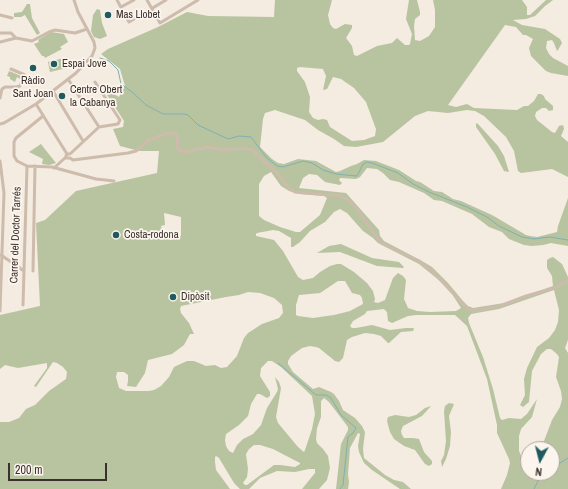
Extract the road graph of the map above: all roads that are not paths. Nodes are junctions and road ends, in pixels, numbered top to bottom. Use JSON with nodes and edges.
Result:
{"nodes":[{"id":1,"x":74,"y":0,"type":"edge"},
{"id":2,"x":117,"y":0,"type":"edge"},
{"id":3,"x":134,"y":0,"type":"edge"},
{"id":4,"x":147,"y":0,"type":"edge"},
{"id":5,"x":166,"y":0,"type":"edge"},
{"id":6,"x":198,"y":0,"type":"edge"},
{"id":7,"x":121,"y":7,"type":"junction"},
{"id":8,"x":152,"y":8,"type":"junction"},
{"id":9,"x":0,"y":15,"type":"edge"},
{"id":10,"x":12,"y":18,"type":"dead end"},
{"id":11,"x":86,"y":29,"type":"junction"},
{"id":12,"x":0,"y":33,"type":"edge"},
{"id":13,"x":16,"y":38,"type":"junction"},
{"id":14,"x":0,"y":42,"type":"edge"},
{"id":15,"x":11,"y":69,"type":"dead end"},
{"id":16,"x":68,"y":79,"type":"junction"},
{"id":17,"x":95,"y":82,"type":"dead end"},
{"id":18,"x":53,"y":91,"type":"junction"},
{"id":19,"x":0,"y":98,"type":"edge"},
{"id":20,"x":36,"y":104,"type":"junction"},
{"id":21,"x":43,"y":116,"type":"junction"},
{"id":22,"x":0,"y":124,"type":"edge"},
{"id":23,"x":99,"y":127,"type":"junction"},
{"id":24,"x":83,"y":141,"type":"junction"},
{"id":25,"x":68,"y":156,"type":"junction"},
{"id":26,"x":0,"y":161,"type":"edge"},
{"id":27,"x":27,"y":166,"type":"junction"},
{"id":28,"x":35,"y":166,"type":"junction"},
{"id":29,"x":54,"y":168,"type":"junction"},
{"id":30,"x":114,"y":181,"type":"dead end"},
{"id":31,"x":2,"y":193,"type":"edge"},
{"id":32,"x":1,"y":225,"type":"edge"},
{"id":33,"x":1,"y":255,"type":"edge"},
{"id":34,"x":24,"y":271,"type":"junction"},
{"id":35,"x":33,"y":271,"type":"dead end"},
{"id":36,"x":568,"y":280,"type":"edge"},
{"id":37,"x":23,"y":305,"type":"dead end"},
{"id":38,"x":0,"y":311,"type":"edge"}],
"edges":[{"from":1,"to":11,"type":"street"},
{"from":2,"to":7,"type":"street"},
{"from":3,"to":7,"type":"street"},
{"from":4,"to":8,"type":"street"},
{"from":5,"to":8,"type":"street"},
{"from":6,"to":8,"type":"street"},
{"from":7,"to":8,"type":"street"},
{"from":9,"to":10,"type":"street"},
{"from":11,"to":13,"type":"street"},
{"from":11,"to":16,"type":"street"},
{"from":12,"to":13,"type":"street"},
{"from":13,"to":14,"type":"street"},
{"from":15,"to":19,"type":"street"},
{"from":16,"to":18,"type":"street"},
{"from":16,"to":23,"type":"street"},
{"from":17,"to":23,"type":"street"},
{"from":18,"to":20,"type":"street"},
{"from":18,"to":24,"type":"street"},
{"from":20,"to":21,"type":"street"},
{"from":20,"to":22,"type":"street"},
{"from":21,"to":25,"type":"street"},
{"from":21,"to":27,"type":"street"},
{"from":23,"to":24,"type":"street"},
{"from":24,"to":25,"type":"street"},
{"from":25,"to":29,"type":"street"},
{"from":25,"to":36,"type":"street"},
{"from":26,"to":31,"type":"street"},
{"from":27,"to":28,"type":"street"},
{"from":27,"to":34,"type":"street","name":"Carrer del Doctor Tarrés"},
{"from":28,"to":29,"type":"street"},
{"from":28,"to":35,"type":"street"},
{"from":29,"to":30,"type":"street"},
{"from":31,"to":32,"type":"street"},
{"from":32,"to":33,"type":"street"},
{"from":33,"to":34,"type":"street"},
{"from":33,"to":38,"type":"street"},
{"from":34,"to":37,"type":"street","name":"Carrer del Doctor Tarrés"}]}
